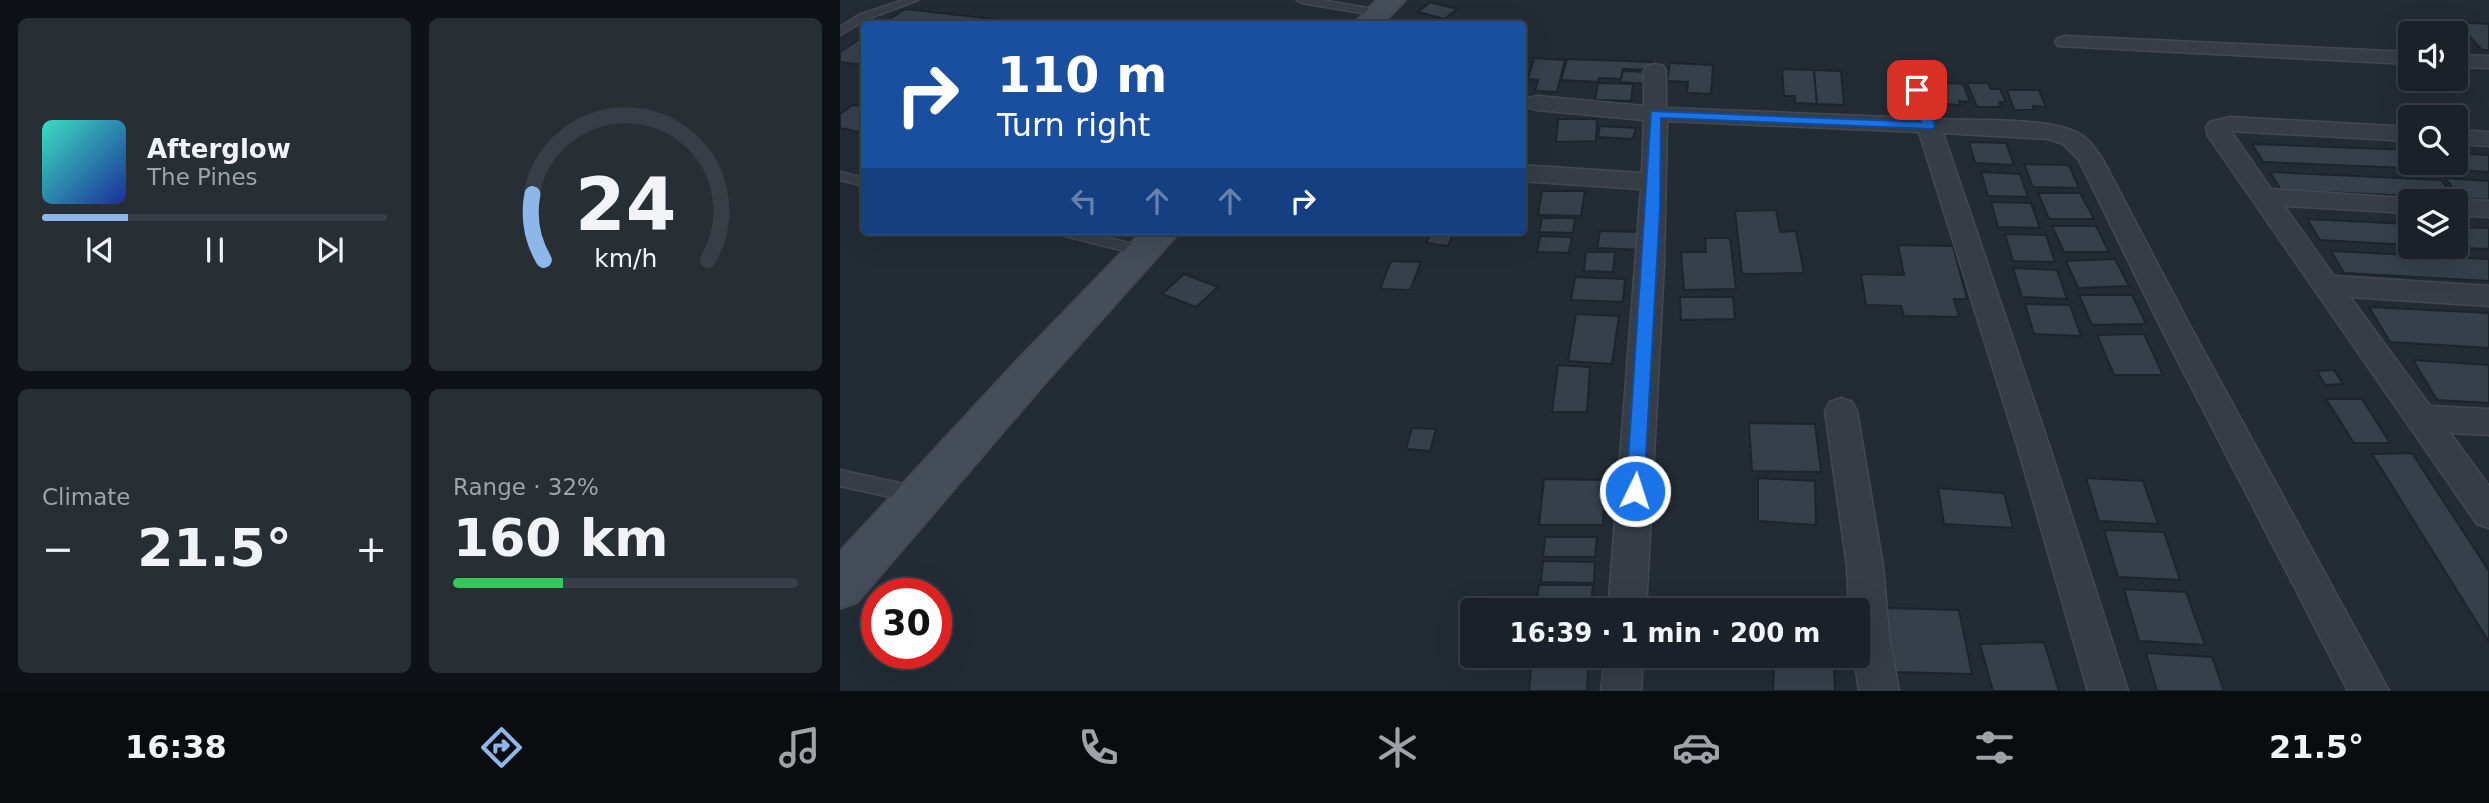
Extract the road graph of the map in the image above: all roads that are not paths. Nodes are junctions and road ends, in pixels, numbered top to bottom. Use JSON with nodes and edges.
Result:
{"nodes":[{"id":1,"x":913,"y":0,"type":"edge"},
{"id":2,"x":1302,"y":0,"type":"edge"},
{"id":3,"x":1379,"y":13,"type":"edge"},
{"id":4,"x":840,"y":32,"type":"edge"},
{"id":5,"x":2065,"y":42,"type":"dead end"},
{"id":6,"x":2398,"y":57,"type":"edge"},
{"id":7,"x":2468,"y":61,"type":"edge"},
{"id":8,"x":2489,"y":62,"type":"edge"},
{"id":9,"x":1655,"y":71,"type":"dead end"},
{"id":10,"x":1917,"y":90,"type":"dead end"},
{"id":11,"x":1537,"y":103,"type":"dead end"},
{"id":12,"x":1655,"y":114,"type":"junction"},
{"id":13,"x":1929,"y":126,"type":"junction"},
{"id":14,"x":2398,"y":133,"type":"edge"},
{"id":15,"x":2468,"y":138,"type":"edge"},
{"id":16,"x":2489,"y":139,"type":"edge"},
{"id":17,"x":1526,"y":173,"type":"edge"},
{"id":18,"x":840,"y":176,"type":"edge"},
{"id":19,"x":861,"y":181,"type":"edge"},
{"id":20,"x":1654,"y":182,"type":"junction"},
{"id":21,"x":2264,"y":197,"type":"junction"},
{"id":22,"x":2398,"y":204,"type":"edge"},
{"id":23,"x":2468,"y":208,"type":"edge"},
{"id":24,"x":2489,"y":209,"type":"edge"},
{"id":25,"x":1098,"y":235,"type":"edge"},
{"id":26,"x":1153,"y":241,"type":"edge"},
{"id":27,"x":2327,"y":285,"type":"junction"},
{"id":28,"x":2489,"y":296,"type":"edge"},
{"id":29,"x":1841,"y":411,"type":"dead end"},
{"id":30,"x":2421,"y":418,"type":"junction"},
{"id":31,"x":2489,"y":422,"type":"edge"},
{"id":32,"x":840,"y":478,"type":"edge"},
{"id":33,"x":919,"y":496,"type":"junction"},
{"id":34,"x":2489,"y":513,"type":"edge"},
{"id":35,"x":840,"y":586,"type":"edge"},
{"id":36,"x":1628,"y":598,"type":"edge"},
{"id":37,"x":1623,"y":668,"type":"edge"},
{"id":38,"x":1621,"y":691,"type":"edge"},
{"id":39,"x":1879,"y":691,"type":"edge"},
{"id":40,"x":2108,"y":691,"type":"edge"},
{"id":41,"x":2370,"y":691,"type":"edge"}],
"edges":[{"from":1,"to":4,"type":"lane"},
{"from":2,"to":3,"type":"lane"},
{"from":5,"to":6,"type":"street"},
{"from":7,"to":8,"type":"street"},
{"from":9,"to":12,"type":"street"},
{"from":10,"to":13,"type":"street"},
{"from":11,"to":12,"type":"street"},
{"from":12,"to":13,"type":"street"},
{"from":12,"to":20,"type":"street"},
{"from":13,"to":40,"type":"street"},
{"from":13,"to":41,"type":"street"},
{"from":14,"to":21,"type":"street"},
{"from":15,"to":16,"type":"street"},
{"from":17,"to":20,"type":"street"},
{"from":18,"to":19,"type":"lane"},
{"from":20,"to":36,"type":"street"},
{"from":21,"to":22,"type":"street"},
{"from":21,"to":27,"type":"street"},
{"from":23,"to":24,"type":"street"},
{"from":25,"to":26,"type":"lane"},
{"from":26,"to":33,"type":"street"},
{"from":27,"to":28,"type":"street"},
{"from":27,"to":30,"type":"street"},
{"from":29,"to":39,"type":"street"},
{"from":30,"to":31,"type":"street"},
{"from":30,"to":34,"type":"street"},
{"from":32,"to":33,"type":"lane"},
{"from":33,"to":35,"type":"street"},
{"from":37,"to":38,"type":"street"}]}
